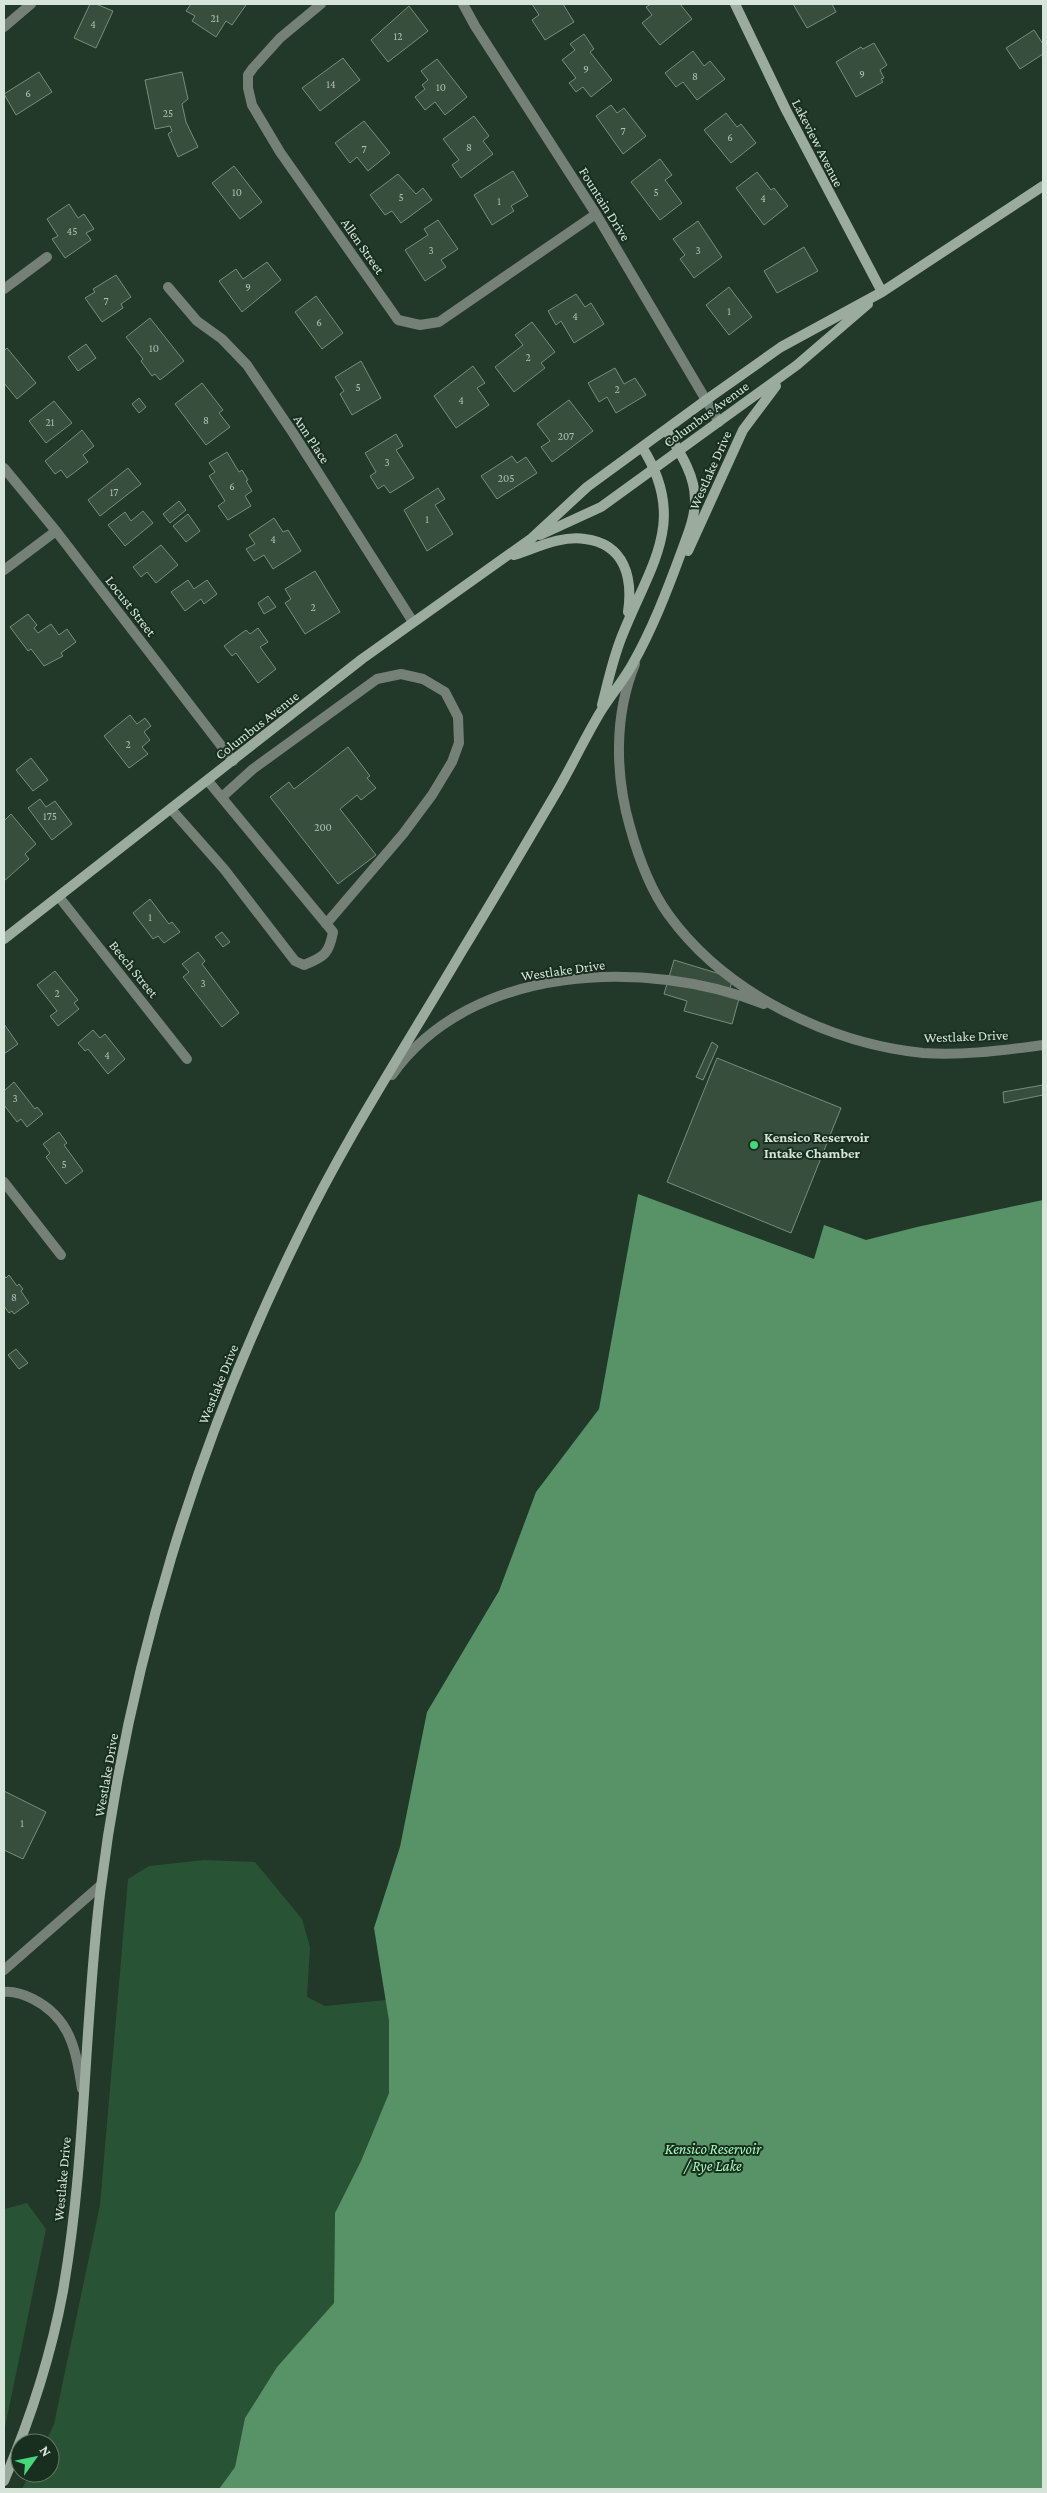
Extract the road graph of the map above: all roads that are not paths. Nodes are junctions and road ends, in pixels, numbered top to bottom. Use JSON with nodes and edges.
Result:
{"nodes":[{"id":1,"x":31,"y":4,"type":"edge"},
{"id":2,"x":321,"y":4,"type":"edge"},
{"id":3,"x":464,"y":4,"type":"edge"},
{"id":4,"x":735,"y":4,"type":"edge"},
{"id":5,"x":4,"y":27,"type":"edge"},
{"id":6,"x":1043,"y":186,"type":"edge"},
{"id":7,"x":596,"y":214,"type":"junction"},
{"id":8,"x":47,"y":257,"type":"dead end"},
{"id":9,"x":168,"y":287,"type":"dead end"},
{"id":10,"x":4,"y":289,"type":"edge"},
{"id":11,"x":882,"y":292,"type":"junction"},
{"id":12,"x":797,"y":365,"type":"junction"},
{"id":13,"x":706,"y":400,"type":"junction"},
{"id":14,"x":719,"y":422,"type":"junction"},
{"id":15,"x":666,"y":430,"type":"junction"},
{"id":16,"x":642,"y":447,"type":"junction"},
{"id":17,"x":679,"y":451,"type":"junction"},
{"id":18,"x":4,"y":468,"type":"edge"},
{"id":19,"x":655,"y":468,"type":"junction"},
{"id":20,"x":56,"y":532,"type":"junction"},
{"id":21,"x":532,"y":538,"type":"junction"},
{"id":22,"x":501,"y":559,"type":"junction"},
{"id":23,"x":4,"y":570,"type":"edge"},
{"id":24,"x":664,"y":598,"type":"junction"},
{"id":25,"x":413,"y":622,"type":"junction"},
{"id":26,"x":622,"y":635,"type":"junction"},
{"id":27,"x":643,"y":645,"type":"junction"},
{"id":28,"x":601,"y":711,"type":"junction"},
{"id":29,"x":233,"y":761,"type":"junction"},
{"id":30,"x":208,"y":781,"type":"junction"},
{"id":31,"x":222,"y":797,"type":"junction"},
{"id":32,"x":172,"y":809,"type":"junction"},
{"id":33,"x":58,"y":897,"type":"junction"},
{"id":34,"x":326,"y":924,"type":"junction"},
{"id":35,"x":4,"y":939,"type":"edge"},
{"id":36,"x":804,"y":1020,"type":"junction"},
{"id":37,"x":1043,"y":1045,"type":"edge"},
{"id":38,"x":187,"y":1059,"type":"dead end"},
{"id":39,"x":367,"y":1110,"type":"junction"},
{"id":40,"x":4,"y":1182,"type":"edge"},
{"id":41,"x":62,"y":1255,"type":"dead end"},
{"id":42,"x":102,"y":1885,"type":"junction"},
{"id":43,"x":4,"y":1970,"type":"edge"},
{"id":44,"x":4,"y":1992,"type":"edge"},
{"id":45,"x":83,"y":2094,"type":"junction"},
{"id":46,"x":4,"y":2481,"type":"edge"}],
"edges":[{"from":1,"to":5,"type":"street"},
{"from":2,"to":7,"type":"street","name":"Allen Street"},
{"from":3,"to":7,"type":"street","name":"Fountain Drive"},
{"from":4,"to":11,"type":"street","name":"Lakeview Avenue"},
{"from":6,"to":11,"type":"street","name":"Columbus Avenue"},
{"from":7,"to":13,"type":"street","name":"Fountain Drive"},
{"from":8,"to":10,"type":"street"},
{"from":9,"to":25,"type":"street","name":"Ann Place"},
{"from":11,"to":12,"type":"street","name":"Columbus Avenue"},
{"from":11,"to":13,"type":"street","name":"Columbus Avenue"},
{"from":12,"to":14,"type":"street","name":"Columbus Avenue"},
{"from":12,"to":24,"type":"street","name":"Westlake Drive"},
{"from":13,"to":14,"type":"street","name":"Fountain Drive"},
{"from":13,"to":15,"type":"street","name":"Columbus Avenue"},
{"from":14,"to":17,"type":"street","name":"Columbus Avenue"},
{"from":15,"to":16,"type":"street","name":"Columbus Avenue"},
{"from":15,"to":17,"type":"street"},
{"from":16,"to":19,"type":"street"},
{"from":16,"to":21,"type":"street","name":"Columbus Avenue"},
{"from":17,"to":19,"type":"street","name":"Columbus Avenue"},
{"from":17,"to":24,"type":"street"},
{"from":18,"to":20,"type":"street","name":"Locust Street"},
{"from":19,"to":21,"type":"street","name":"Columbus Avenue"},
{"from":19,"to":26,"type":"street"},
{"from":20,"to":23,"type":"street"},
{"from":20,"to":29,"type":"street","name":"Locust Street"},
{"from":21,"to":22,"type":"street","name":"Columbus Avenue"},
{"from":22,"to":25,"type":"street","name":"Columbus Avenue"},
{"from":22,"to":26,"type":"street"},
{"from":24,"to":27,"type":"street"},
{"from":25,"to":29,"type":"street","name":"Columbus Avenue"},
{"from":26,"to":28,"type":"street"},
{"from":27,"to":28,"type":"street"},
{"from":27,"to":36,"type":"street","name":"Westlake Drive"},
{"from":28,"to":39,"type":"street","name":"Westlake Drive"},
{"from":29,"to":30,"type":"street","name":"Columbus Avenue"},
{"from":30,"to":31,"type":"street"},
{"from":30,"to":32,"type":"street","name":"Columbus Avenue"},
{"from":31,"to":34,"type":"street"},
{"from":31,"to":34,"type":"street"},
{"from":32,"to":33,"type":"street","name":"Columbus Avenue"},
{"from":32,"to":34,"type":"street"},
{"from":33,"to":35,"type":"street","name":"Columbus Avenue"},
{"from":33,"to":38,"type":"street","name":"Beech Street"},
{"from":36,"to":37,"type":"street","name":"Westlake Drive"},
{"from":36,"to":39,"type":"street","name":"Westlake Drive"},
{"from":39,"to":42,"type":"street","name":"Westlake Drive"},
{"from":40,"to":41,"type":"street"},
{"from":42,"to":43,"type":"street"},
{"from":42,"to":45,"type":"street","name":"Westlake Drive"},
{"from":44,"to":45,"type":"street"},
{"from":45,"to":46,"type":"street","name":"Westlake Drive"}]}
